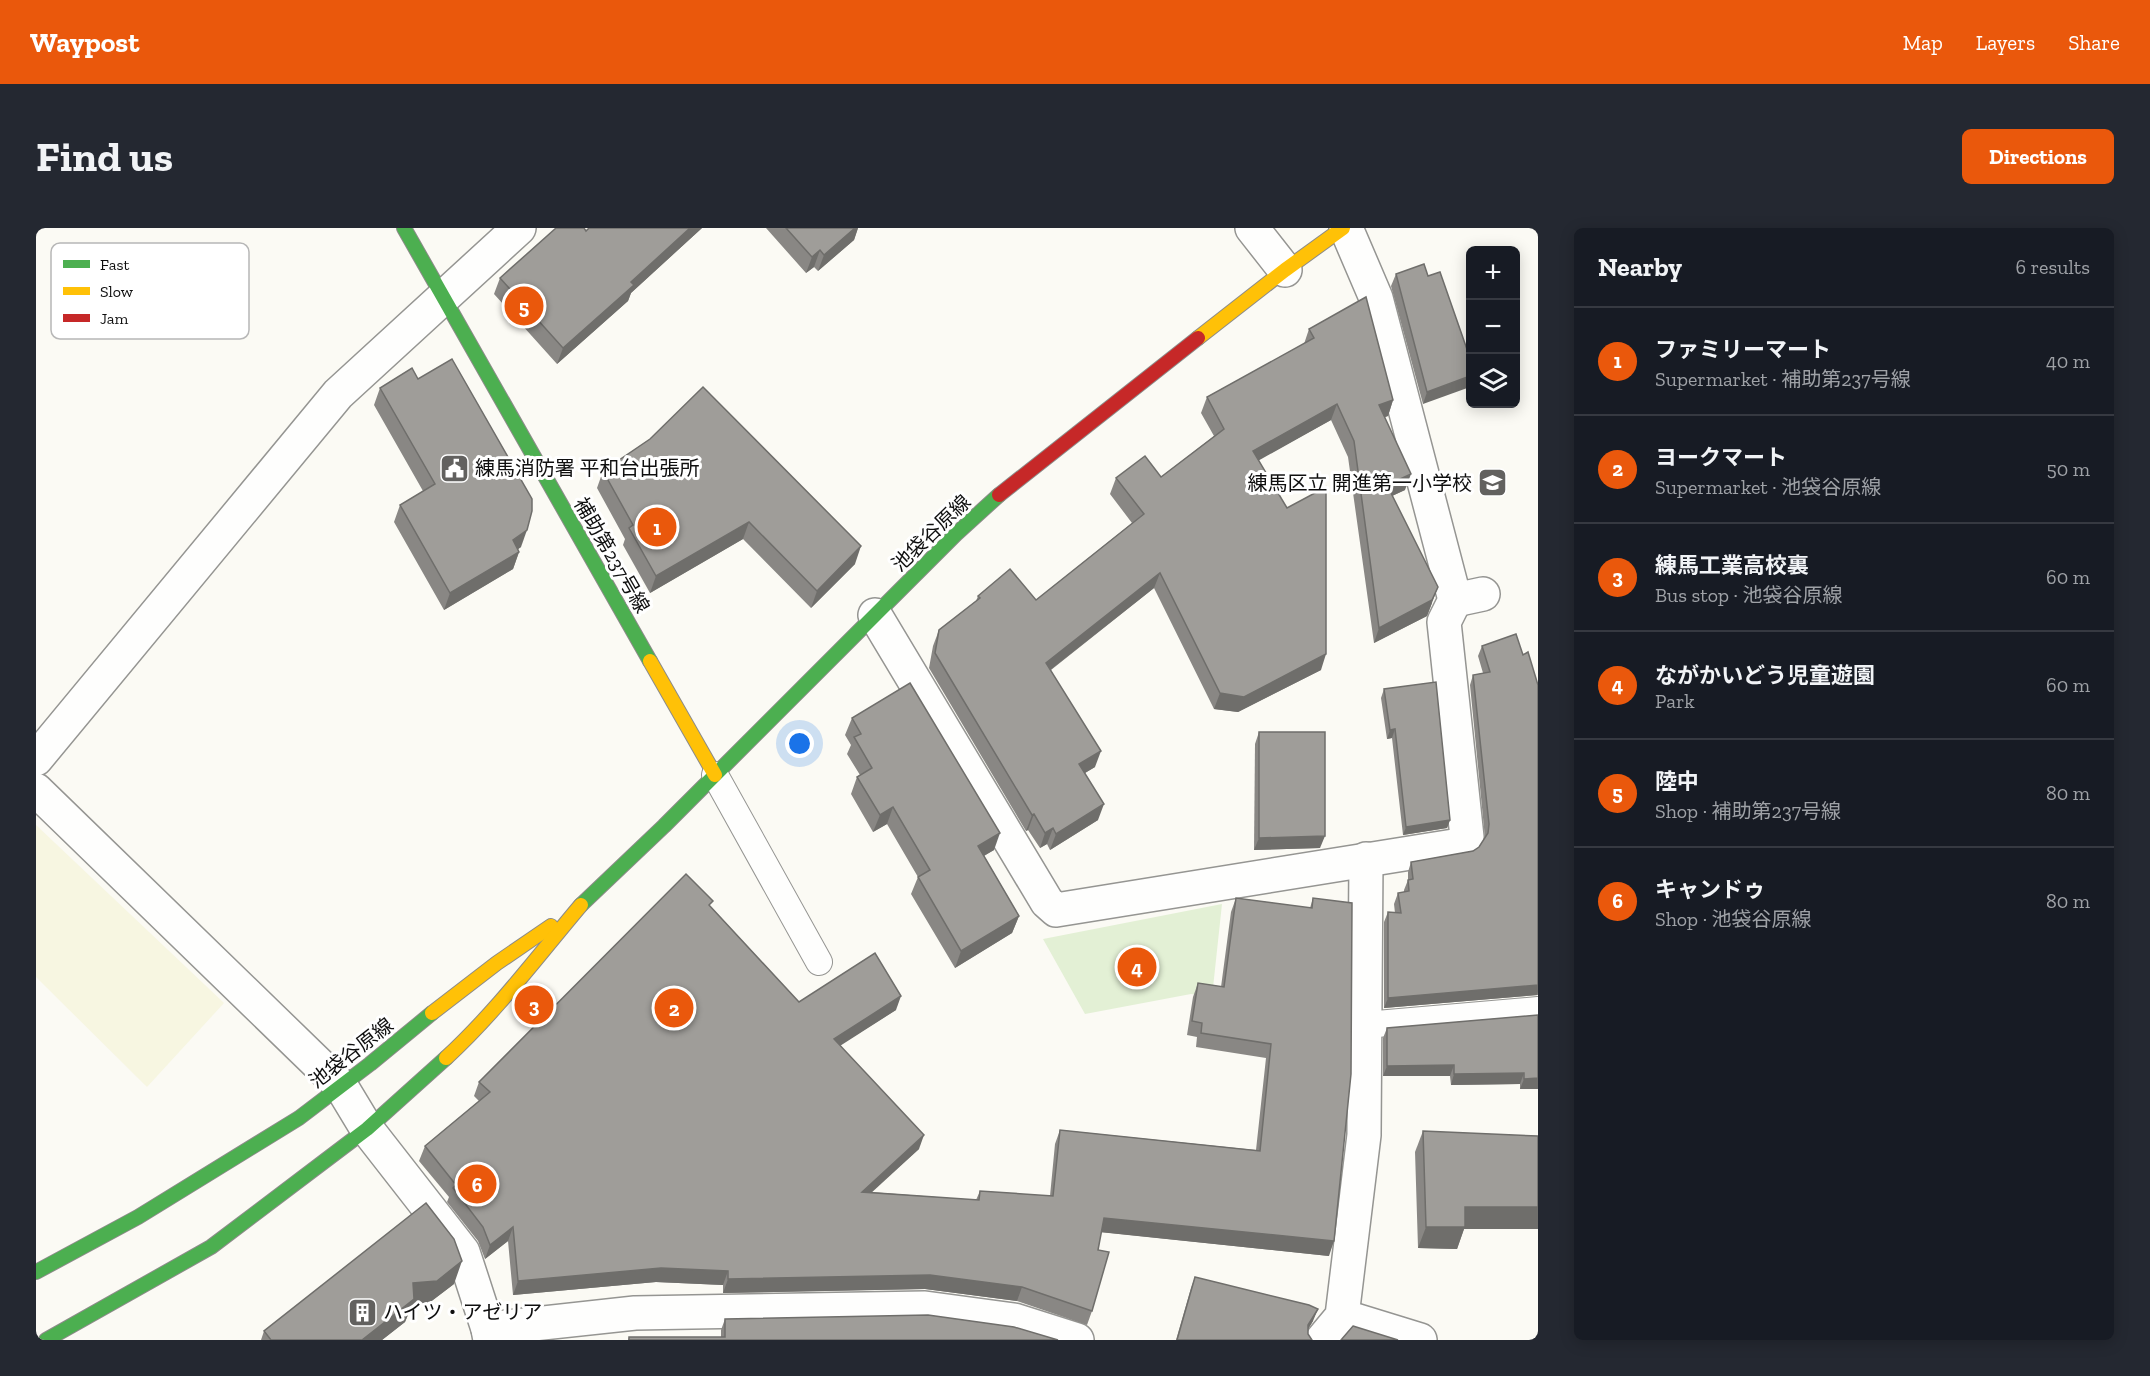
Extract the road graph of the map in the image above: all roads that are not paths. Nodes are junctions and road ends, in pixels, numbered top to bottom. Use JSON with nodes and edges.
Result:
{"nodes":[{"id":1,"x":404,"y":228,"type":"edge"},
{"id":2,"x":519,"y":228,"type":"edge"},
{"id":3,"x":1252,"y":228,"type":"edge"},
{"id":4,"x":1345,"y":228,"type":"edge"},
{"id":5,"x":1286,"y":270,"type":"junction"},
{"id":6,"x":443,"y":296,"type":"junction"},
{"id":7,"x":875,"y":615,"type":"junction"},
{"id":8,"x":36,"y":759,"type":"edge"},
{"id":9,"x":715,"y":775,"type":"junction"},
{"id":10,"x":36,"y":790,"type":"edge"},
{"id":11,"x":1366,"y":860,"type":"junction"},
{"id":12,"x":580,"y":906,"type":"junction"},
{"id":13,"x":819,"y":962,"type":"dead end"},
{"id":14,"x":1538,"y":1010,"type":"edge"},
{"id":15,"x":1365,"y":1025,"type":"junction"},
{"id":16,"x":341,"y":1086,"type":"junction"},
{"id":17,"x":367,"y":1129,"type":"junction"},
{"id":18,"x":138,"y":1217,"type":"junction"},
{"id":19,"x":36,"y":1272,"type":"edge"},
{"id":20,"x":36,"y":1288,"type":"edge"},
{"id":21,"x":1332,"y":1328,"type":"edge"},
{"id":22,"x":489,"y":1335,"type":"edge"},
{"id":23,"x":46,"y":1340,"type":"edge"},
{"id":24,"x":1077,"y":1340,"type":"edge"},
{"id":25,"x":1420,"y":1340,"type":"edge"}],
"edges":[{"from":1,"to":6,"type":"main road","name":"補助第237号線"},
{"from":2,"to":6,"type":"street"},
{"from":3,"to":5,"type":"street"},
{"from":4,"to":5,"type":"main road","name":"池袋谷原線"},
{"from":4,"to":11,"type":"street"},
{"from":5,"to":7,"type":"main road","name":"池袋谷原線"},
{"from":6,"to":8,"type":"street"},
{"from":6,"to":9,"type":"main road","name":"補助第237号線"},
{"from":7,"to":9,"type":"main road","name":"池袋谷原線"},
{"from":7,"to":11,"type":"street"},
{"from":9,"to":12,"type":"main road","name":"池袋谷原線"},
{"from":9,"to":13,"type":"lane"},
{"from":10,"to":16,"type":"street"},
{"from":11,"to":15,"type":"street"},
{"from":12,"to":16,"type":"main road","name":"池袋谷原線"},
{"from":12,"to":17,"type":"main road","name":"池袋谷原線"},
{"from":14,"to":15,"type":"lane"},
{"from":15,"to":21,"type":"street"},
{"from":16,"to":17,"type":"street"},
{"from":16,"to":18,"type":"main road","name":"池袋谷原線"},
{"from":17,"to":22,"type":"street"},
{"from":17,"to":23,"type":"main road","name":"池袋谷原線"},
{"from":18,"to":19,"type":"main road"},
{"from":18,"to":20,"type":"main road"},
{"from":21,"to":25,"type":"street"},
{"from":22,"to":24,"type":"street"}]}
